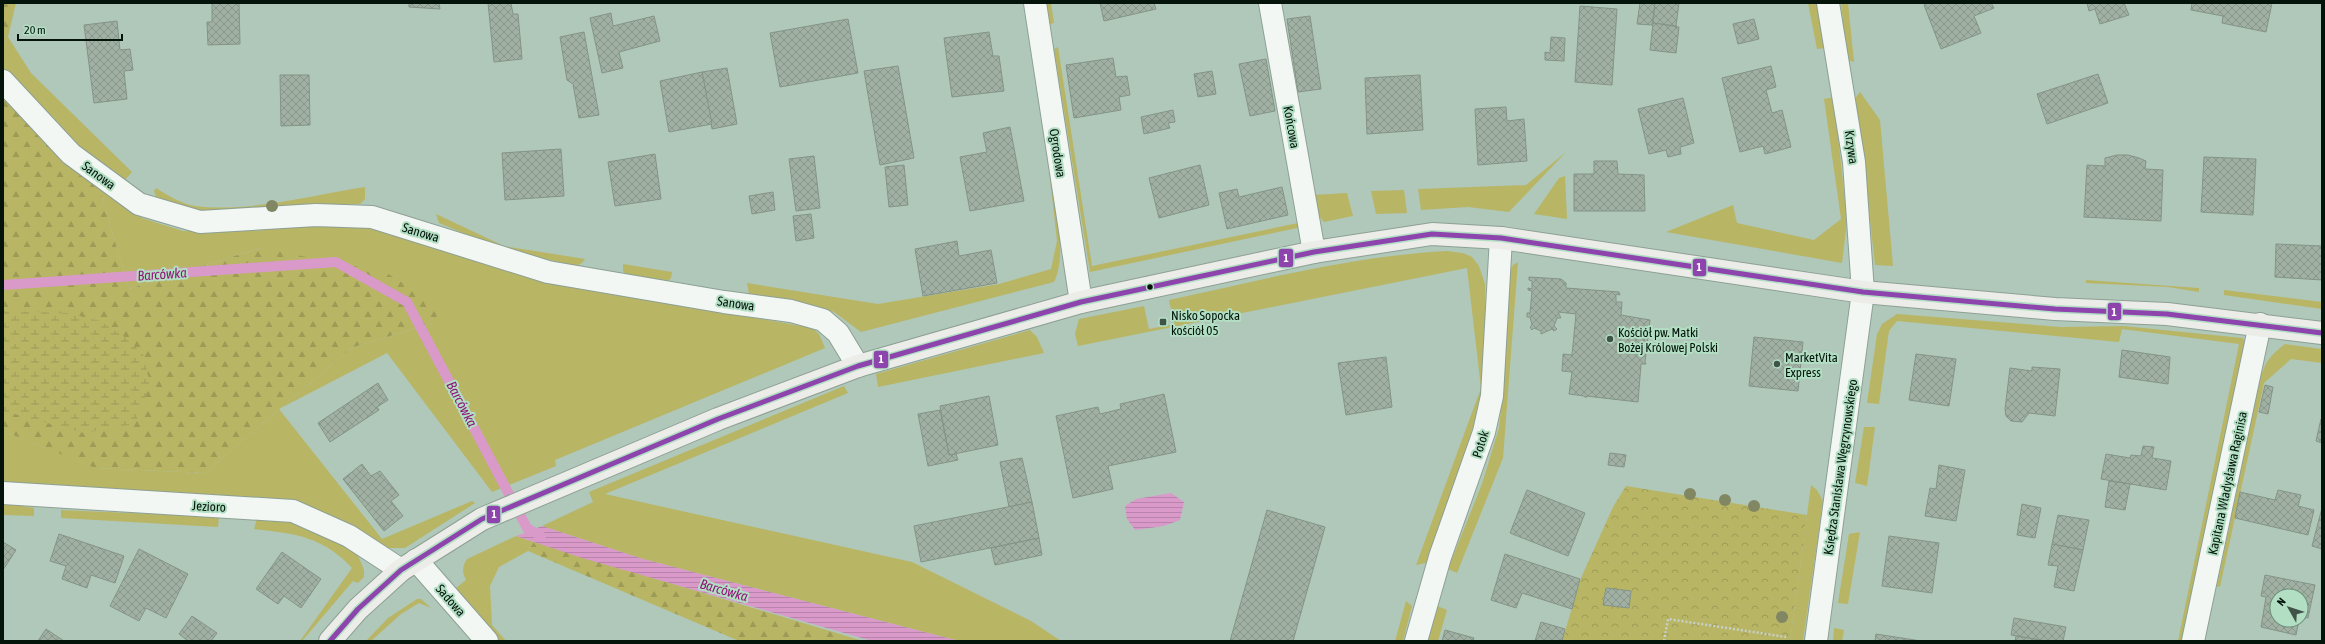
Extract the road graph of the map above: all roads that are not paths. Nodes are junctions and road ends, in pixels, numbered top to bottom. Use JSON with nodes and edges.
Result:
{"nodes":[{"id":1,"x":1035,"y":3,"type":"edge"},
{"id":2,"x":1270,"y":3,"type":"edge"},
{"id":3,"x":1828,"y":3,"type":"edge"},
{"id":4,"x":3,"y":81,"type":"edge"},
{"id":5,"x":1501,"y":238,"type":"junction"},
{"id":6,"x":1314,"y":252,"type":"junction"},
{"id":7,"x":1863,"y":292,"type":"junction"},
{"id":8,"x":1081,"y":302,"type":"junction"},
{"id":9,"x":2260,"y":324,"type":"junction"},
{"id":10,"x":2322,"y":333,"type":"edge"},
{"id":11,"x":858,"y":366,"type":"junction"},
{"id":12,"x":3,"y":493,"type":"edge"},
{"id":13,"x":408,"y":565,"type":"junction"},
{"id":14,"x":330,"y":641,"type":"edge"},
{"id":15,"x":487,"y":641,"type":"edge"},
{"id":16,"x":1416,"y":641,"type":"edge"},
{"id":17,"x":1816,"y":641,"type":"edge"},
{"id":18,"x":2193,"y":641,"type":"edge"}],
"edges":[{"from":1,"to":8,"type":"street","name":"Ogrodowa"},
{"from":2,"to":6,"type":"street","name":"Końcowa"},
{"from":3,"to":7,"type":"street","name":"Krzywa"},
{"from":4,"to":11,"type":"street","name":"Sanowa"},
{"from":5,"to":6,"type":"street"},
{"from":5,"to":7,"type":"street"},
{"from":5,"to":16,"type":"street","name":"Potok"},
{"from":6,"to":8,"type":"street"},
{"from":7,"to":9,"type":"street"},
{"from":7,"to":17,"type":"street","name":"Księdza Stanisława Węgrzynowskiego"},
{"from":8,"to":11,"type":"street"},
{"from":9,"to":10,"type":"street"},
{"from":9,"to":18,"type":"street","name":"Kapitana Władysława Raginisa"},
{"from":11,"to":13,"type":"street"},
{"from":12,"to":13,"type":"street","name":"Jezioro"},
{"from":13,"to":14,"type":"street"},
{"from":13,"to":15,"type":"street","name":"Sadowa"}]}
